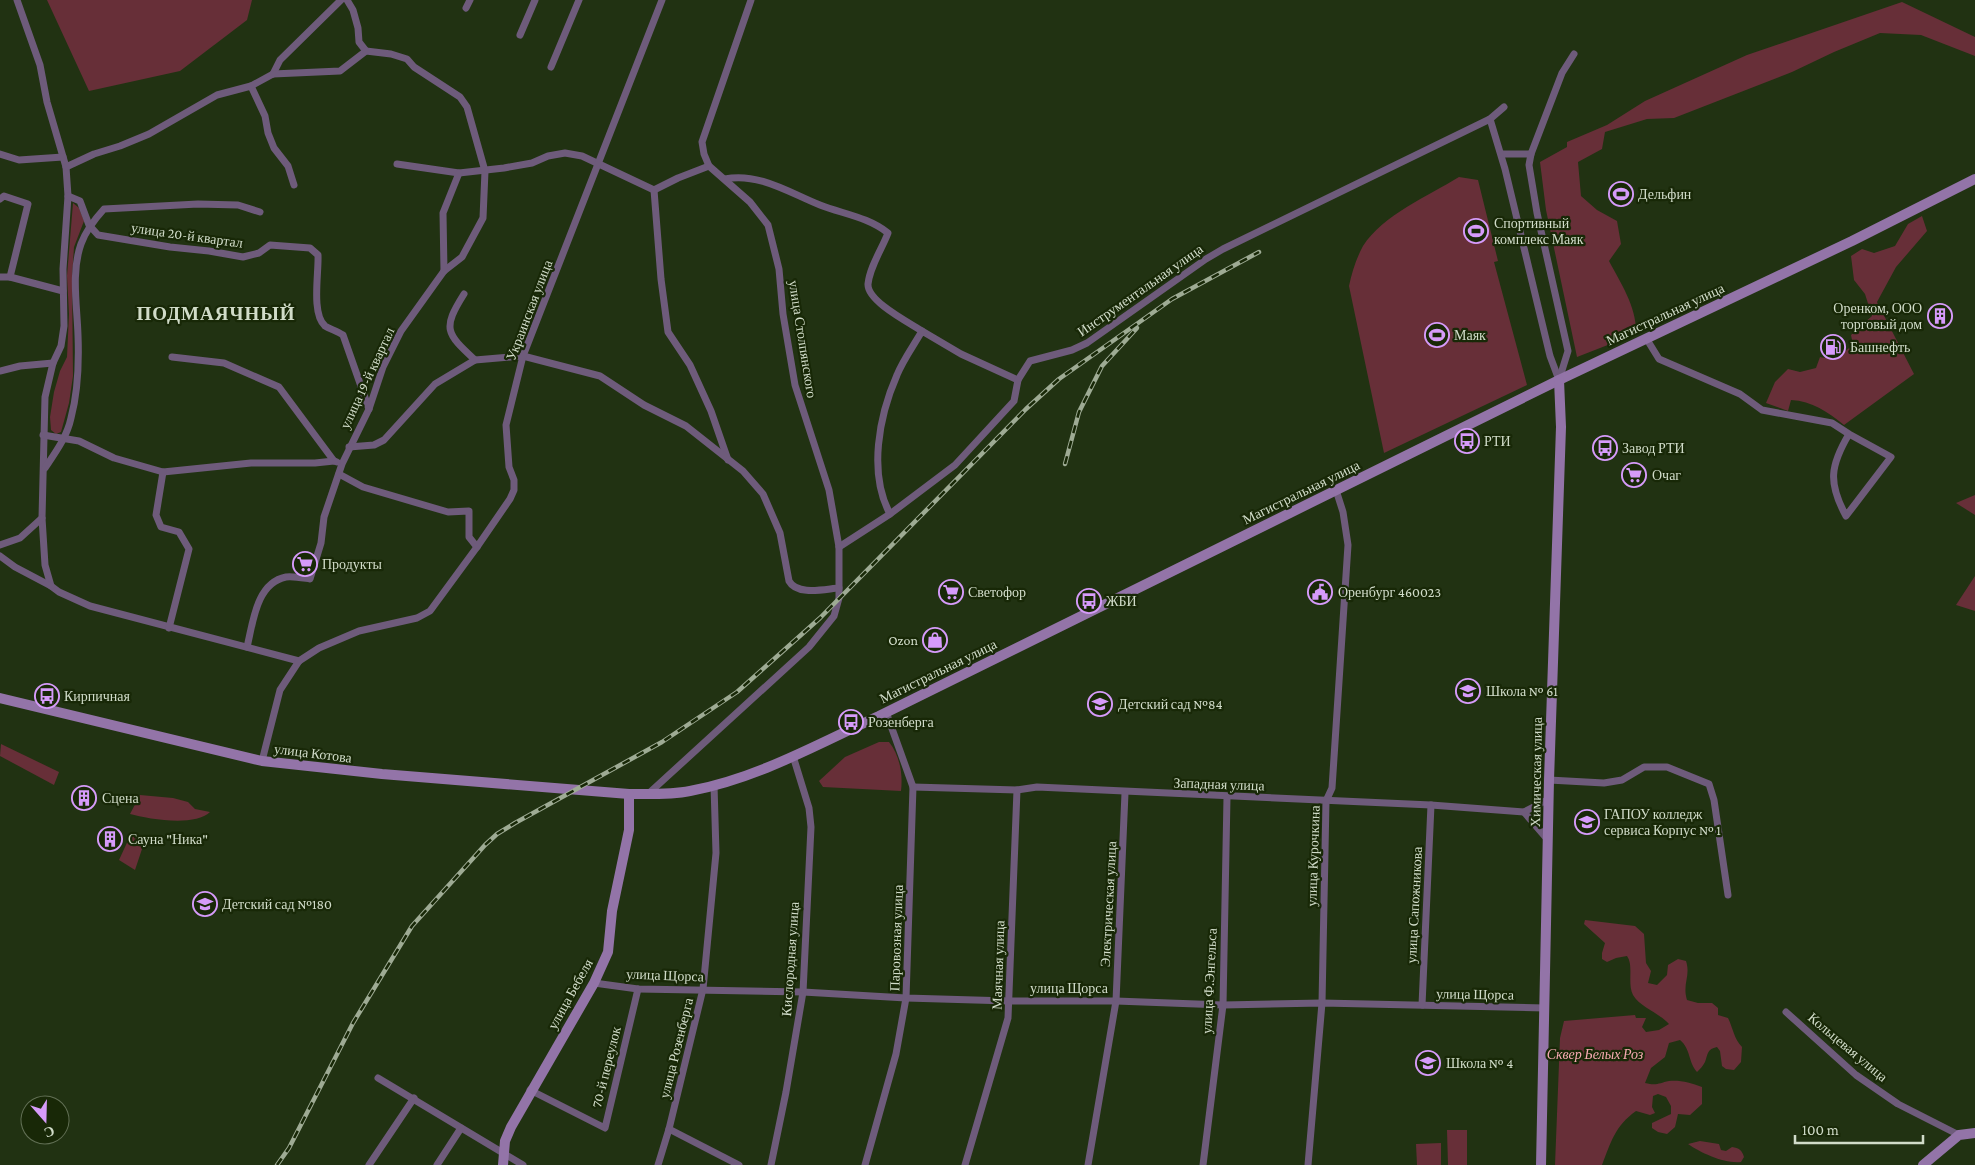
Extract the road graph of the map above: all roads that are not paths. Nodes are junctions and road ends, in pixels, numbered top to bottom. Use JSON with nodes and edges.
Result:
{"nodes":[{"id":1,"x":16,"y":0,"type":"edge"},
{"id":2,"x":341,"y":0,"type":"edge"},
{"id":3,"x":347,"y":0,"type":"edge"},
{"id":4,"x":470,"y":0,"type":"edge"},
{"id":5,"x":535,"y":0,"type":"edge"},
{"id":6,"x":579,"y":0,"type":"edge"},
{"id":7,"x":662,"y":0,"type":"edge"},
{"id":8,"x":751,"y":0,"type":"edge"},
{"id":9,"x":466,"y":8,"type":"dead end"},
{"id":10,"x":520,"y":35,"type":"dead end"},
{"id":11,"x":366,"y":51,"type":"junction"},
{"id":12,"x":1574,"y":54,"type":"dead end"},
{"id":13,"x":551,"y":67,"type":"dead end"},
{"id":14,"x":274,"y":74,"type":"junction"},
{"id":15,"x":251,"y":86,"type":"junction"},
{"id":16,"x":1504,"y":107,"type":"dead end"},
{"id":17,"x":1490,"y":119,"type":"junction"},
{"id":18,"x":0,"y":154,"type":"edge"},
{"id":19,"x":1502,"y":154,"type":"junction"},
{"id":20,"x":1530,"y":154,"type":"junction"},
{"id":21,"x":63,"y":157,"type":"junction"},
{"id":22,"x":598,"y":163,"type":"junction"},
{"id":23,"x":397,"y":164,"type":"dead end"},
{"id":24,"x":709,"y":166,"type":"junction"},
{"id":25,"x":66,"y":167,"type":"junction"},
{"id":26,"x":485,"y":171,"type":"junction"},
{"id":27,"x":459,"y":173,"type":"junction"},
{"id":28,"x":725,"y":179,"type":"junction"},
{"id":29,"x":1975,"y":179,"type":"edge"},
{"id":30,"x":294,"y":185,"type":"dead end"},
{"id":31,"x":654,"y":190,"type":"junction"},
{"id":32,"x":68,"y":196,"type":"junction"},
{"id":33,"x":0,"y":199,"type":"edge"},
{"id":34,"x":260,"y":212,"type":"dead end"},
{"id":35,"x":89,"y":225,"type":"junction"},
{"id":36,"x":444,"y":272,"type":"junction"},
{"id":37,"x":0,"y":277,"type":"edge"},
{"id":38,"x":10,"y":277,"type":"junction"},
{"id":39,"x":63,"y":291,"type":"junction"},
{"id":40,"x":464,"y":294,"type":"dead end"},
{"id":41,"x":922,"y":331,"type":"junction"},
{"id":42,"x":1646,"y":338,"type":"junction"},
{"id":43,"x":523,"y":356,"type":"junction"},
{"id":44,"x":172,"y":357,"type":"dead end"},
{"id":45,"x":475,"y":360,"type":"junction"},
{"id":46,"x":53,"y":363,"type":"junction"},
{"id":47,"x":0,"y":370,"type":"edge"},
{"id":48,"x":1018,"y":380,"type":"junction"},
{"id":49,"x":1559,"y":380,"type":"junction"},
{"id":50,"x":369,"y":410,"type":"junction"},
{"id":51,"x":1849,"y":434,"type":"junction"},
{"id":52,"x":43,"y":435,"type":"junction"},
{"id":53,"x":64,"y":438,"type":"junction"},
{"id":54,"x":349,"y":447,"type":"junction"},
{"id":55,"x":728,"y":460,"type":"junction"},
{"id":56,"x":334,"y":461,"type":"junction"},
{"id":57,"x":342,"y":464,"type":"junction"},
{"id":58,"x":44,"y":470,"type":"junction"},
{"id":59,"x":163,"y":472,"type":"junction"},
{"id":60,"x":338,"y":474,"type":"junction"},
{"id":61,"x":1336,"y":490,"type":"junction"},
{"id":62,"x":890,"y":514,"type":"junction"},
{"id":63,"x":42,"y":518,"type":"junction"},
{"id":64,"x":0,"y":545,"type":"edge"},
{"id":65,"x":477,"y":547,"type":"junction"},
{"id":66,"x":839,"y":547,"type":"junction"},
{"id":67,"x":0,"y":556,"type":"edge"},
{"id":68,"x":45,"y":565,"type":"junction"},
{"id":69,"x":32,"y":576,"type":"junction"},
{"id":70,"x":51,"y":586,"type":"junction"},
{"id":71,"x":839,"y":588,"type":"junction"},
{"id":72,"x":169,"y":628,"type":"junction"},
{"id":73,"x":247,"y":646,"type":"junction"},
{"id":74,"x":299,"y":661,"type":"junction"},
{"id":75,"x":0,"y":698,"type":"edge"},
{"id":76,"x":886,"y":712,"type":"junction"},
{"id":77,"x":793,"y":756,"type":"junction"},
{"id":78,"x":262,"y":761,"type":"junction"},
{"id":79,"x":1550,"y":780,"type":"junction"},
{"id":80,"x":714,"y":785,"type":"junction"},
{"id":81,"x":913,"y":787,"type":"junction"},
{"id":82,"x":1017,"y":790,"type":"junction"},
{"id":83,"x":1125,"y":792,"type":"junction"},
{"id":84,"x":629,"y":794,"type":"junction"},
{"id":85,"x":648,"y":794,"type":"junction"},
{"id":86,"x":1227,"y":797,"type":"junction"},
{"id":87,"x":1549,"y":799,"type":"junction"},
{"id":88,"x":1326,"y":801,"type":"junction"},
{"id":89,"x":1431,"y":805,"type":"junction"},
{"id":90,"x":1524,"y":812,"type":"junction"},
{"id":91,"x":1548,"y":840,"type":"junction"},
{"id":92,"x":1728,"y":896,"type":"dead end"},
{"id":93,"x":594,"y":983,"type":"junction"},
{"id":94,"x":638,"y":989,"type":"junction"},
{"id":95,"x":703,"y":989,"type":"junction"},
{"id":96,"x":803,"y":992,"type":"junction"},
{"id":97,"x":906,"y":998,"type":"junction"},
{"id":98,"x":1009,"y":1001,"type":"junction"},
{"id":99,"x":1116,"y":1001,"type":"junction"},
{"id":100,"x":1322,"y":1003,"type":"junction"},
{"id":101,"x":1222,"y":1005,"type":"junction"},
{"id":102,"x":1422,"y":1005,"type":"junction"},
{"id":103,"x":1546,"y":1008,"type":"junction"},
{"id":104,"x":1786,"y":1012,"type":"dead end"},
{"id":105,"x":378,"y":1078,"type":"dead end"},
{"id":106,"x":530,"y":1090,"type":"junction"},
{"id":107,"x":414,"y":1098,"type":"junction"},
{"id":108,"x":461,"y":1128,"type":"junction"},
{"id":109,"x":669,"y":1129,"type":"junction"},
{"id":110,"x":1975,"y":1133,"type":"edge"},
{"id":111,"x":1959,"y":1135,"type":"junction"},
{"id":112,"x":503,"y":1153,"type":"junction"},
{"id":113,"x":369,"y":1165,"type":"edge"},
{"id":114,"x":437,"y":1165,"type":"edge"},
{"id":115,"x":503,"y":1165,"type":"edge"},
{"id":116,"x":523,"y":1165,"type":"edge"},
{"id":117,"x":658,"y":1165,"type":"edge"},
{"id":118,"x":739,"y":1165,"type":"edge"},
{"id":119,"x":771,"y":1165,"type":"edge"},
{"id":120,"x":865,"y":1165,"type":"edge"},
{"id":121,"x":965,"y":1165,"type":"edge"},
{"id":122,"x":1088,"y":1165,"type":"edge"},
{"id":123,"x":1203,"y":1165,"type":"edge"},
{"id":124,"x":1308,"y":1165,"type":"edge"},
{"id":125,"x":1541,"y":1165,"type":"edge"},
{"id":126,"x":1923,"y":1165,"type":"edge"}],
"edges":[{"from":1,"to":21,"type":"street"},
{"from":2,"to":14,"type":"street"},
{"from":3,"to":11,"type":"street"},
{"from":4,"to":9,"type":"street"},
{"from":5,"to":10,"type":"street"},
{"from":6,"to":13,"type":"street"},
{"from":7,"to":22,"type":"street","name":"Украинская улица"},
{"from":8,"to":24,"type":"street"},
{"from":11,"to":14,"type":"street"},
{"from":11,"to":26,"type":"street"},
{"from":12,"to":20,"type":"street","name":"Химическая улица"},
{"from":14,"to":15,"type":"street"},
{"from":15,"to":25,"type":"street"},
{"from":15,"to":30,"type":"street"},
{"from":16,"to":17,"type":"street","name":"Инструментальная улица"},
{"from":17,"to":19,"type":"street","name":"Химическая улица"},
{"from":17,"to":48,"type":"street","name":"Инструментальная улица"},
{"from":18,"to":21,"type":"street"},
{"from":19,"to":20,"type":"street"},
{"from":19,"to":49,"type":"street","name":"Химическая улица"},
{"from":20,"to":49,"type":"street","name":"Химическая улица"},
{"from":21,"to":25,"type":"street"},
{"from":22,"to":26,"type":"street"},
{"from":22,"to":31,"type":"street"},
{"from":22,"to":43,"type":"street","name":"Украинская улица"},
{"from":23,"to":27,"type":"street"},
{"from":24,"to":28,"type":"street","name":"улица Столпянского"},
{"from":24,"to":31,"type":"street"},
{"from":25,"to":32,"type":"street"},
{"from":26,"to":27,"type":"street"},
{"from":26,"to":36,"type":"street"},
{"from":27,"to":36,"type":"street"},
{"from":28,"to":41,"type":"street"},
{"from":28,"to":66,"type":"street","name":"улица Столпянского"},
{"from":29,"to":42,"type":"street","name":"Магистральная улица"},
{"from":31,"to":55,"type":"street"},
{"from":32,"to":35,"type":"street"},
{"from":32,"to":39,"type":"street"},
{"from":33,"to":38,"type":"street"},
{"from":34,"to":35,"type":"street","name":"улица 20-й квартал"},
{"from":35,"to":50,"type":"street","name":"улица 20-й квартал"},
{"from":35,"to":53,"type":"street"},
{"from":36,"to":50,"type":"street","name":"улица 19-й квартал"},
{"from":37,"to":38,"type":"street"},
{"from":38,"to":39,"type":"street"},
{"from":39,"to":46,"type":"street"},
{"from":40,"to":45,"type":"street"},
{"from":41,"to":48,"type":"street"},
{"from":41,"to":62,"type":"street"},
{"from":42,"to":49,"type":"street","name":"Магистральная улица"},
{"from":42,"to":51,"type":"street"},
{"from":43,"to":45,"type":"street"},
{"from":43,"to":55,"type":"street"},
{"from":43,"to":65,"type":"street","name":"Украинская улица"},
{"from":44,"to":56,"type":"street"},
{"from":45,"to":54,"type":"street","name":"улица 19-й квартал"},
{"from":46,"to":47,"type":"street"},
{"from":46,"to":52,"type":"street"},
{"from":48,"to":62,"type":"street","name":"Инструментальная улица"},
{"from":49,"to":61,"type":"street","name":"Магистральная улица"},
{"from":49,"to":79,"type":"street","name":"Химическая улица"},
{"from":50,"to":54,"type":"street","name":"улица 19-й квартал"},
{"from":51,"to":51,"type":"street"},
{"from":52,"to":53,"type":"street"},
{"from":52,"to":58,"type":"street"},
{"from":53,"to":58,"type":"street"},
{"from":53,"to":59,"type":"street"},
{"from":54,"to":57,"type":"street","name":"улица 19-й квартал"},
{"from":55,"to":71,"type":"street"},
{"from":56,"to":57,"type":"street"},
{"from":56,"to":59,"type":"street"},
{"from":57,"to":60,"type":"street","name":"улица 19-й квартал"},
{"from":58,"to":63,"type":"street"},
{"from":59,"to":72,"type":"street"},
{"from":60,"to":65,"type":"street"},
{"from":60,"to":73,"type":"street"},
{"from":61,"to":76,"type":"street","name":"Магистральная улица"},
{"from":61,"to":88,"type":"street","name":"улица Курочкина"},
{"from":62,"to":66,"type":"street","name":"Инструментальная улица"},
{"from":63,"to":64,"type":"street"},
{"from":63,"to":68,"type":"street"},
{"from":65,"to":74,"type":"street","name":"Украинская улица"},
{"from":66,"to":71,"type":"street","name":"улица Столпянского"},
{"from":67,"to":69,"type":"street"},
{"from":68,"to":69,"type":"street"},
{"from":68,"to":70,"type":"street"},
{"from":69,"to":70,"type":"street"},
{"from":70,"to":72,"type":"street"},
{"from":71,"to":85,"type":"street","name":"улица Столпянского"},
{"from":72,"to":73,"type":"street"},
{"from":73,"to":74,"type":"street"},
{"from":74,"to":78,"type":"street","name":"Украинская улица"},
{"from":75,"to":78,"type":"street","name":"улица Котова"},
{"from":76,"to":77,"type":"street","name":"Магистральная улица"},
{"from":76,"to":81,"type":"street","name":"Паровозная улица"},
{"from":77,"to":80,"type":"street","name":"Магистральная улица"},
{"from":77,"to":96,"type":"street","name":"Кислородная улица"},
{"from":78,"to":84,"type":"street","name":"улица Котова"},
{"from":79,"to":87,"type":"street","name":"Химическая улица"},
{"from":79,"to":92,"type":"street"},
{"from":80,"to":85,"type":"street","name":"Магистральная улица"},
{"from":80,"to":95,"type":"street","name":"улица Розенберга"},
{"from":81,"to":82,"type":"street","name":"Западная улица"},
{"from":81,"to":97,"type":"street","name":"Паровозная улица"},
{"from":82,"to":83,"type":"street","name":"Западная улица"},
{"from":82,"to":98,"type":"street","name":"Маячная улица"},
{"from":83,"to":86,"type":"street","name":"Западная улица"},
{"from":83,"to":99,"type":"street","name":"Электрическая улица"},
{"from":84,"to":85,"type":"street","name":"Магистральная улица"},
{"from":84,"to":93,"type":"street","name":"улица Бебеля"},
{"from":86,"to":88,"type":"street","name":"Западная улица"},
{"from":86,"to":101,"type":"street","name":"улица Ф.Энгельса"},
{"from":87,"to":90,"type":"street"},
{"from":87,"to":91,"type":"street","name":"Химическая улица"},
{"from":88,"to":89,"type":"street","name":"Западная улица"},
{"from":88,"to":100,"type":"street","name":"улица Курочкина"},
{"from":89,"to":90,"type":"street","name":"Западная улица"},
{"from":89,"to":102,"type":"street","name":"улица Сапожникова"},
{"from":90,"to":91,"type":"street"},
{"from":91,"to":103,"type":"street","name":"Химическая улица"},
{"from":93,"to":94,"type":"street","name":"улица Щорса"},
{"from":93,"to":106,"type":"street","name":"улица Бебеля"},
{"from":94,"to":95,"type":"street","name":"улица Щорса"},
{"from":94,"to":106,"type":"street","name":"70-й переулок"},
{"from":95,"to":96,"type":"street","name":"улица Щорса"},
{"from":95,"to":109,"type":"street","name":"улица Розенберга"},
{"from":96,"to":97,"type":"street","name":"улица Щорса"},
{"from":96,"to":119,"type":"street","name":"Кислородная улица"},
{"from":97,"to":98,"type":"street","name":"улица Щорса"},
{"from":97,"to":120,"type":"street","name":"Паровозная улица"},
{"from":98,"to":99,"type":"street","name":"улица Щорса"},
{"from":98,"to":121,"type":"street","name":"Маячная улица"},
{"from":99,"to":101,"type":"street","name":"улица Щорса"},
{"from":99,"to":122,"type":"street","name":"Электрическая улица"},
{"from":100,"to":101,"type":"street","name":"улица Щорса"},
{"from":100,"to":102,"type":"street","name":"улица Щорса"},
{"from":100,"to":124,"type":"street","name":"улица Курочкина"},
{"from":101,"to":123,"type":"street","name":"улица Ф.Энгельса"},
{"from":102,"to":103,"type":"street","name":"улица Щорса"},
{"from":103,"to":125,"type":"street","name":"Химическая улица"},
{"from":104,"to":111,"type":"street","name":"Кольцевая улица"},
{"from":105,"to":107,"type":"street"},
{"from":106,"to":112,"type":"street","name":"улица Бебеля"},
{"from":107,"to":108,"type":"street"},
{"from":107,"to":113,"type":"street"},
{"from":108,"to":112,"type":"street"},
{"from":108,"to":114,"type":"street"},
{"from":109,"to":117,"type":"street","name":"улица Розенберга"},
{"from":109,"to":118,"type":"street"},
{"from":110,"to":111,"type":"street"},
{"from":111,"to":126,"type":"street"},
{"from":112,"to":115,"type":"street","name":"улица Бебеля"},
{"from":112,"to":116,"type":"street"}]}
